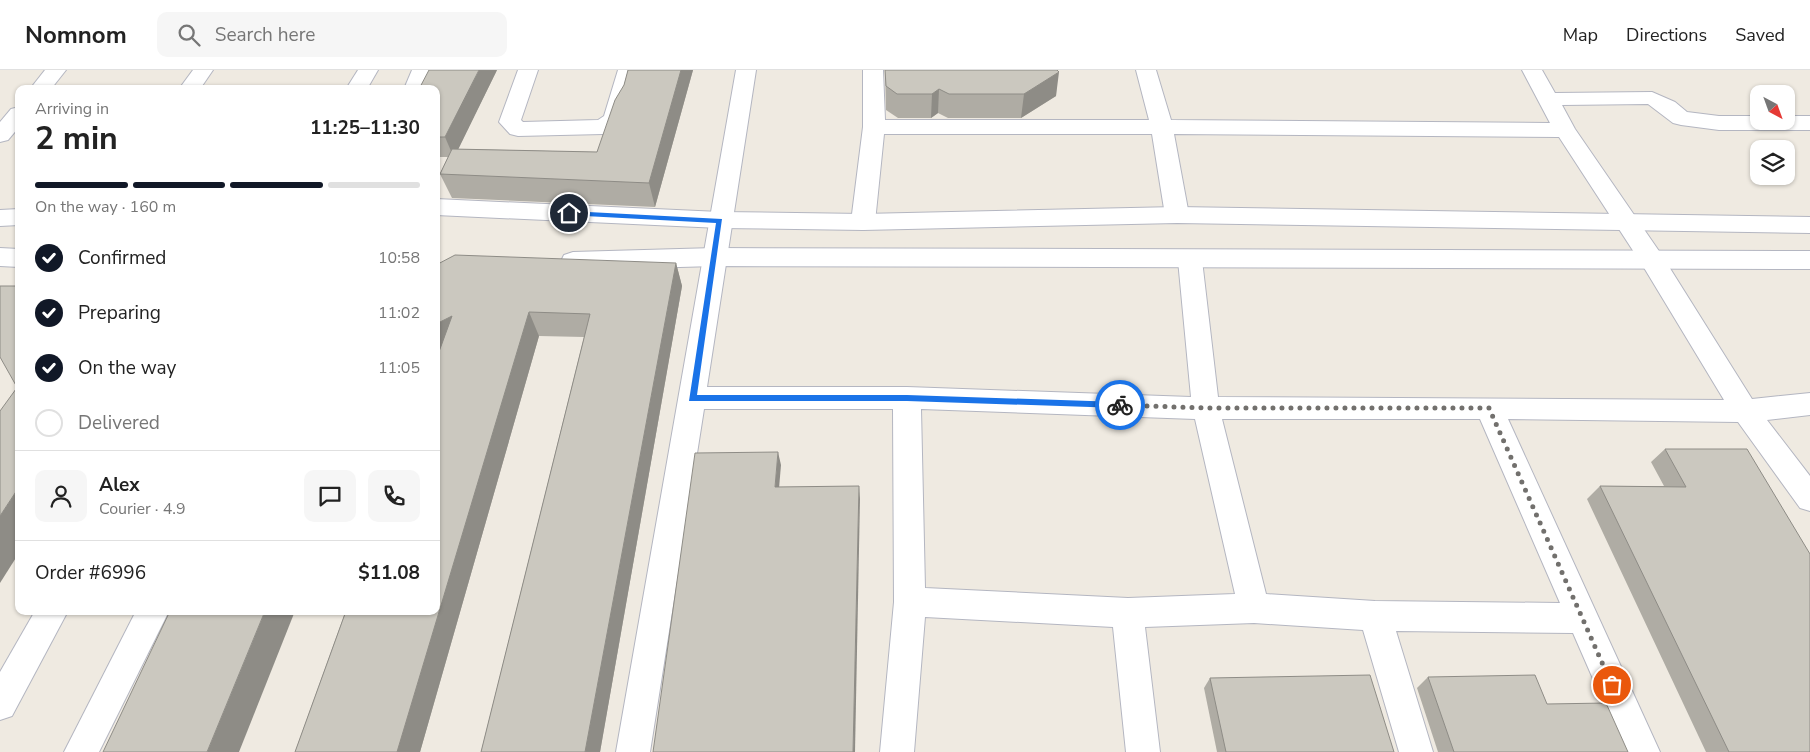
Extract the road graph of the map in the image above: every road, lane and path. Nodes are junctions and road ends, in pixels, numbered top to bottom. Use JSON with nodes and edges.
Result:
{"nodes":[{"id":1,"x":56,"y":70,"type":"edge"},
{"id":2,"x":203,"y":70,"type":"edge"},
{"id":3,"x":368,"y":70,"type":"edge"},
{"id":4,"x":422,"y":70,"type":"edge"},
{"id":5,"x":528,"y":70,"type":"edge"},
{"id":6,"x":628,"y":70,"type":"edge"},
{"id":7,"x":746,"y":70,"type":"edge"},
{"id":8,"x":873,"y":70,"type":"edge"},
{"id":9,"x":1146,"y":70,"type":"edge"},
{"id":10,"x":1532,"y":70,"type":"edge"},
{"id":11,"x":43,"y":85,"type":"edge"},
{"id":12,"x":192,"y":85,"type":"edge"},
{"id":13,"x":359,"y":85,"type":"edge"},
{"id":14,"x":416,"y":85,"type":"edge"},
{"id":15,"x":1548,"y":99,"type":"junction"},
{"id":16,"x":0,"y":114,"type":"edge"},
{"id":17,"x":15,"y":114,"type":"edge"},
{"id":18,"x":15,"y":118,"type":"edge"},
{"id":19,"x":1810,"y":123,"type":"edge"},
{"id":20,"x":874,"y":127,"type":"junction"},
{"id":21,"x":1162,"y":127,"type":"junction"},
{"id":22,"x":1565,"y":130,"type":"junction"},
{"id":23,"x":0,"y":135,"type":"edge"},
{"id":24,"x":440,"y":207,"type":"edge"},
{"id":25,"x":1177,"y":215,"type":"junction"},
{"id":26,"x":15,"y":217,"type":"edge"},
{"id":27,"x":0,"y":218,"type":"edge"},
{"id":28,"x":720,"y":220,"type":"junction"},
{"id":29,"x":863,"y":222,"type":"junction"},
{"id":30,"x":1627,"y":223,"type":"junction"},
{"id":31,"x":1810,"y":224,"type":"edge"},
{"id":32,"x":0,"y":257,"type":"edge"},
{"id":33,"x":715,"y":257,"type":"junction"},
{"id":34,"x":15,"y":258,"type":"edge"},
{"id":35,"x":1190,"y":260,"type":"junction"},
{"id":36,"x":1652,"y":260,"type":"junction"},
{"id":37,"x":1810,"y":260,"type":"edge"},
{"id":38,"x":556,"y":262,"type":"edge"},
{"id":39,"x":692,"y":398,"type":"junction"},
{"id":40,"x":907,"y":398,"type":"junction"},
{"id":41,"x":1810,"y":404,"type":"edge"},
{"id":42,"x":1206,"y":408,"type":"junction"},
{"id":43,"x":1489,"y":408,"type":"junction"},
{"id":44,"x":1745,"y":411,"type":"junction"},
{"id":45,"x":1810,"y":499,"type":"edge"},
{"id":46,"x":910,"y":602,"type":"junction"},
{"id":47,"x":1254,"y":608,"type":"junction"},
{"id":48,"x":1128,"y":613,"type":"junction"},
{"id":49,"x":50,"y":615,"type":"edge"},
{"id":50,"x":151,"y":615,"type":"edge"},
{"id":51,"x":1375,"y":616,"type":"junction"},
{"id":52,"x":1582,"y":618,"type":"junction"},
{"id":53,"x":0,"y":704,"type":"edge"},
{"id":54,"x":81,"y":752,"type":"edge"},
{"id":55,"x":633,"y":752,"type":"edge"},
{"id":56,"x":897,"y":752,"type":"edge"},
{"id":57,"x":1143,"y":752,"type":"edge"},
{"id":58,"x":1416,"y":752,"type":"edge"},
{"id":59,"x":1643,"y":752,"type":"edge"}],
"edges":[{"from":1,"to":11,"type":"street"},
{"from":2,"to":12,"type":"street"},
{"from":3,"to":13,"type":"street"},
{"from":4,"to":14,"type":"street"},
{"from":5,"to":6,"type":"street"},
{"from":7,"to":28,"type":"street"},
{"from":8,"to":20,"type":"street"},
{"from":9,"to":21,"type":"street"},
{"from":10,"to":15,"type":"street"},
{"from":15,"to":19,"type":"street"},
{"from":15,"to":22,"type":"street"},
{"from":16,"to":17,"type":"street"},
{"from":18,"to":23,"type":"street"},
{"from":20,"to":21,"type":"street"},
{"from":20,"to":29,"type":"street"},
{"from":21,"to":22,"type":"street"},
{"from":21,"to":25,"type":"street"},
{"from":22,"to":30,"type":"street"},
{"from":24,"to":28,"type":"street"},
{"from":25,"to":29,"type":"street"},
{"from":25,"to":30,"type":"street"},
{"from":26,"to":27,"type":"street"},
{"from":28,"to":29,"type":"street"},
{"from":28,"to":33,"type":"street"},
{"from":30,"to":31,"type":"street"},
{"from":30,"to":36,"type":"street"},
{"from":32,"to":34,"type":"street"},
{"from":33,"to":35,"type":"street"},
{"from":33,"to":38,"type":"street"},
{"from":33,"to":39,"type":"street"},
{"from":35,"to":36,"type":"street"},
{"from":35,"to":42,"type":"street"},
{"from":36,"to":37,"type":"street"},
{"from":36,"to":44,"type":"street"},
{"from":39,"to":40,"type":"street"},
{"from":39,"to":55,"type":"street"},
{"from":40,"to":42,"type":"street"},
{"from":40,"to":46,"type":"street"},
{"from":41,"to":44,"type":"street"},
{"from":42,"to":43,"type":"street"},
{"from":42,"to":47,"type":"street"},
{"from":43,"to":44,"type":"street"},
{"from":43,"to":52,"type":"street"},
{"from":44,"to":45,"type":"street"},
{"from":46,"to":48,"type":"street"},
{"from":46,"to":56,"type":"street"},
{"from":47,"to":48,"type":"street"},
{"from":47,"to":51,"type":"street"},
{"from":48,"to":57,"type":"street"},
{"from":49,"to":53,"type":"street"},
{"from":50,"to":54,"type":"street"},
{"from":51,"to":52,"type":"street"},
{"from":51,"to":58,"type":"street"},
{"from":52,"to":59,"type":"street"}]}
